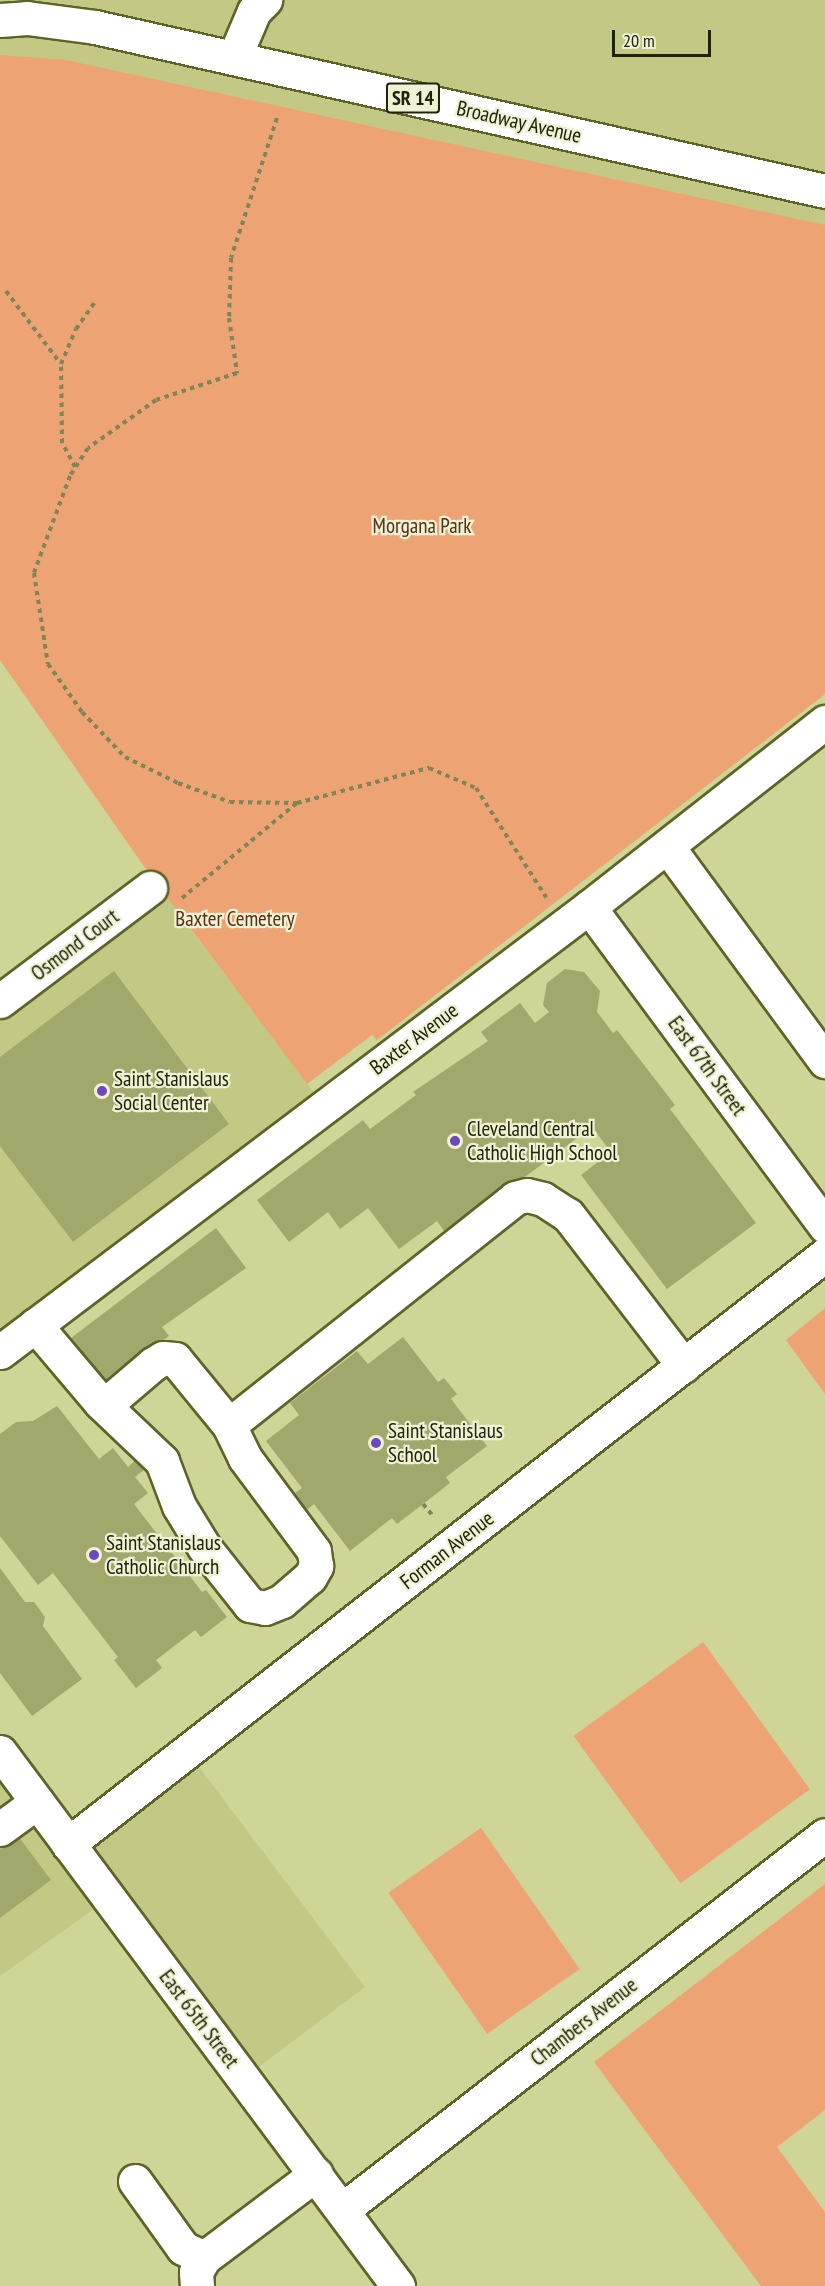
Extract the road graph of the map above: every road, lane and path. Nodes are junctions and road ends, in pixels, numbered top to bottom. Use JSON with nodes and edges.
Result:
{"nodes":[{"id":1,"x":265,"y":0,"type":"edge"},
{"id":2,"x":0,"y":20,"type":"edge"},
{"id":3,"x":234,"y":58,"type":"junction"},
{"id":4,"x":277,"y":118,"type":"dead end"},
{"id":5,"x":825,"y":191,"type":"edge"},
{"id":6,"x":6,"y":291,"type":"dead end"},
{"id":7,"x":96,"y":300,"type":"dead end"},
{"id":8,"x":61,"y":364,"type":"junction"},
{"id":9,"x":75,"y":468,"type":"junction"},
{"id":10,"x":825,"y":723,"type":"edge"},
{"id":11,"x":297,"y":803,"type":"junction"},
{"id":12,"x":667,"y":846,"type":"junction"},
{"id":13,"x":162,"y":896,"type":"joint"},
{"id":14,"x":551,"y":904,"type":"dead end"},
{"id":15,"x":589,"y":908,"type":"junction"},
{"id":16,"x":0,"y":1001,"type":"edge"},
{"id":17,"x":825,"y":1061,"type":"edge"},
{"id":18,"x":825,"y":1226,"type":"edge"},
{"id":19,"x":825,"y":1255,"type":"edge"},
{"id":20,"x":35,"y":1326,"type":"junction"},
{"id":21,"x":0,"y":1352,"type":"edge"},
{"id":22,"x":684,"y":1366,"type":"junction"},
{"id":23,"x":105,"y":1406,"type":"junction"},
{"id":24,"x":229,"y":1425,"type":"junction"},
{"id":25,"x":423,"y":1504,"type":"dead end"},
{"id":26,"x":437,"y":1520,"type":"dead end"},
{"id":27,"x":0,"y":1752,"type":"edge"},
{"id":28,"x":37,"y":1802,"type":"junction"},
{"id":29,"x":0,"y":1829,"type":"edge"},
{"id":30,"x":825,"y":1835,"type":"edge"},
{"id":31,"x":68,"y":1844,"type":"junction"},
{"id":32,"x":316,"y":2174,"type":"junction"},
{"id":33,"x":135,"y":2181,"type":"dead end"},
{"id":34,"x":342,"y":2210,"type":"junction"},
{"id":35,"x":200,"y":2272,"type":"edge"},
{"id":36,"x":398,"y":2286,"type":"edge"}],
"edges":[{"from":1,"to":3,"type":"street"},
{"from":2,"to":3,"type":"street","name":"Broadway Avenue","number":"SR 14"},
{"from":3,"to":5,"type":"street","name":"Broadway Avenue","number":"SR 14"},
{"from":4,"to":9,"type":"path"},
{"from":6,"to":8,"type":"path"},
{"from":7,"to":8,"type":"path"},
{"from":8,"to":9,"type":"path"},
{"from":9,"to":11,"type":"path"},
{"from":10,"to":12,"type":"street","name":"Baxter Avenue"},
{"from":11,"to":13,"type":"path"},
{"from":11,"to":14,"type":"path"},
{"from":12,"to":15,"type":"street","name":"Baxter Avenue"},
{"from":12,"to":17,"type":"street"},
{"from":13,"to":16,"type":"street","name":"Osmond Court"},
{"from":15,"to":18,"type":"street","name":"East 67th Street"},
{"from":15,"to":20,"type":"street","name":"Baxter Avenue"},
{"from":19,"to":22,"type":"street","name":"Forman Avenue"},
{"from":20,"to":21,"type":"street","name":"Baxter Avenue"},
{"from":20,"to":23,"type":"street"},
{"from":22,"to":24,"type":"street"},
{"from":22,"to":31,"type":"street","name":"Forman Avenue"},
{"from":23,"to":24,"type":"street"},
{"from":23,"to":24,"type":"street"},
{"from":25,"to":26,"type":"path"},
{"from":27,"to":28,"type":"street","name":"East 65th Street"},
{"from":28,"to":29,"type":"street"},
{"from":28,"to":31,"type":"street","name":"East 65th Street"},
{"from":30,"to":34,"type":"street","name":"Chambers Avenue"},
{"from":31,"to":32,"type":"street","name":"East 65th Street"},
{"from":32,"to":34,"type":"street","name":"East 65th Street"},
{"from":32,"to":35,"type":"street"},
{"from":33,"to":35,"type":"street"},
{"from":34,"to":36,"type":"street","name":"East 65th Street"}]}
